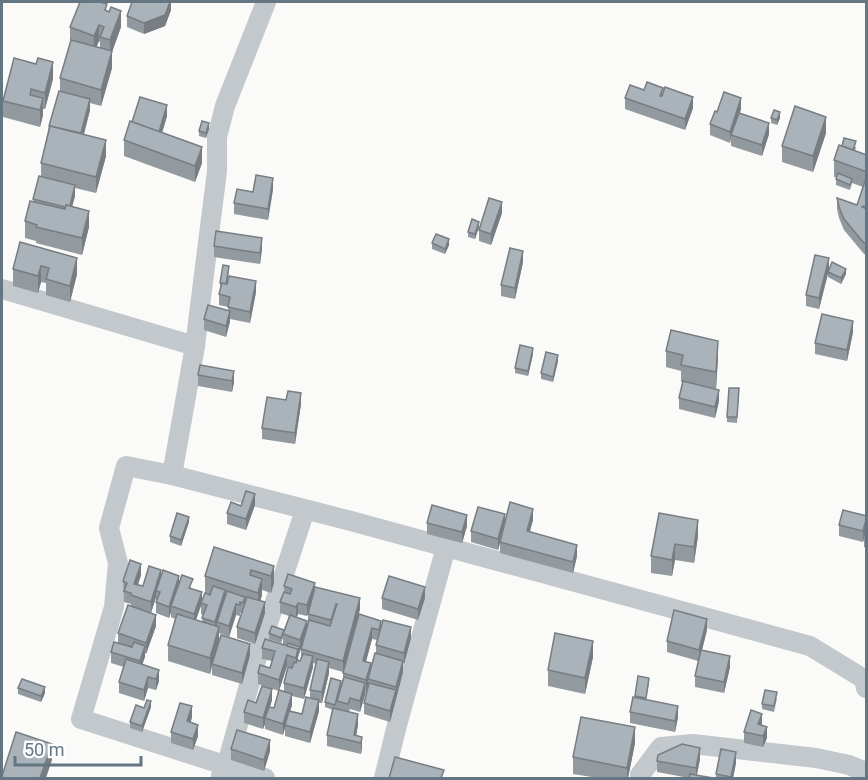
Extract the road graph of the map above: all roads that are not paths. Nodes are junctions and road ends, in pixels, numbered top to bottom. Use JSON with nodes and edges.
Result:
{"nodes":[{"id":1,"x":266,"y":2,"type":"edge"},
{"id":2,"x":2,"y":289,"type":"edge"},
{"id":3,"x":195,"y":346,"type":"junction"},
{"id":4,"x":172,"y":475,"type":"junction"},
{"id":5,"x":305,"y":510,"type":"junction"},
{"id":6,"x":446,"y":548,"type":"junction"},
{"id":7,"x":867,"y":688,"type":"edge"},
{"id":8,"x":867,"y":772,"type":"edge"},
{"id":9,"x":223,"y":773,"type":"edge"},
{"id":10,"x":640,"y":775,"type":"dead end"},
{"id":11,"x":265,"y":778,"type":"edge"},
{"id":12,"x":384,"y":778,"type":"edge"}],
"edges":[{"from":1,"to":3,"type":"street"},
{"from":2,"to":3,"type":"street"},
{"from":3,"to":4,"type":"street"},
{"from":4,"to":5,"type":"street"},
{"from":4,"to":9,"type":"street"},
{"from":5,"to":6,"type":"street"},
{"from":5,"to":9,"type":"street"},
{"from":6,"to":7,"type":"street"},
{"from":6,"to":12,"type":"street"},
{"from":8,"to":10,"type":"street"},
{"from":9,"to":11,"type":"street"}]}
